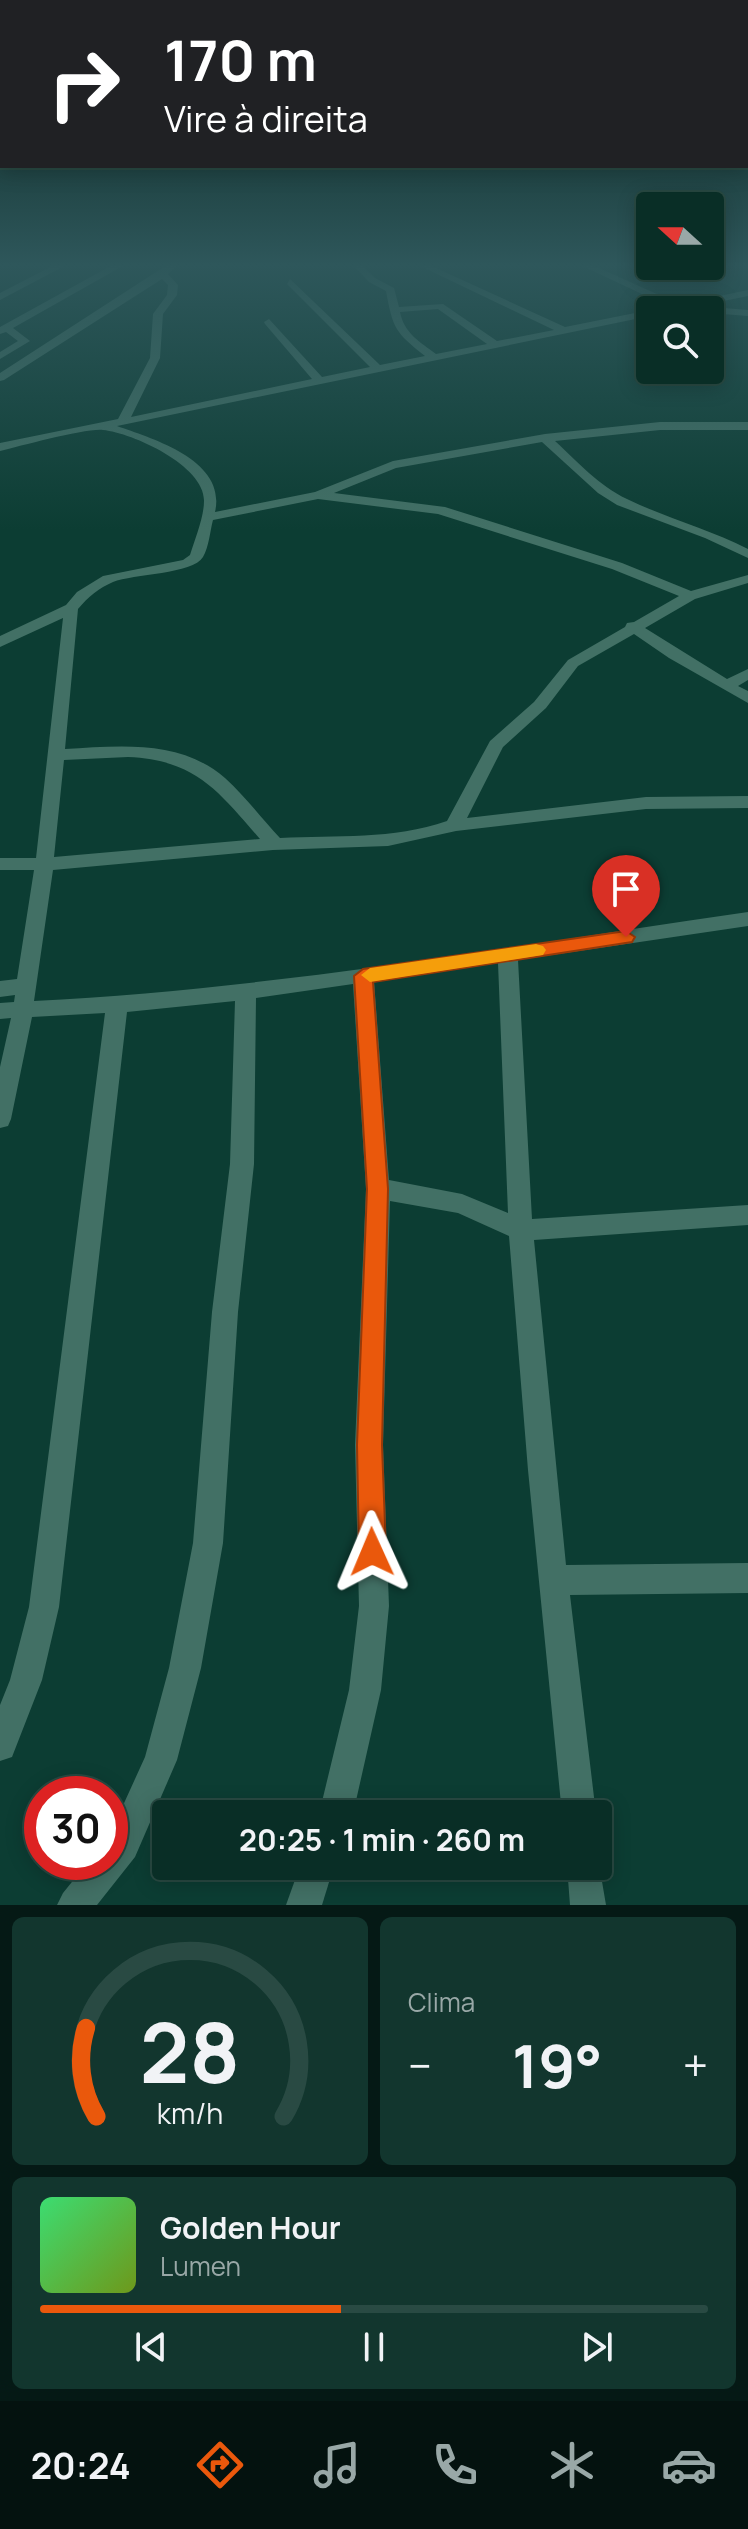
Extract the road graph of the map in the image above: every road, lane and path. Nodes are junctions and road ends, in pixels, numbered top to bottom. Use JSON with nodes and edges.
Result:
{"nodes":[{"id":1,"x":41,"y":352,"type":"edge"},
{"id":2,"x":155,"y":352,"type":"edge"},
{"id":3,"x":294,"y":352,"type":"edge"},
{"id":4,"x":361,"y":352,"type":"edge"},
{"id":5,"x":426,"y":352,"type":"edge"},
{"id":6,"x":466,"y":352,"type":"edge"},
{"id":7,"x":434,"y":358,"type":"junction"},
{"id":8,"x":378,"y":369,"type":"junction"},
{"id":9,"x":0,"y":378,"type":"edge"},
{"id":10,"x":318,"y":380,"type":"junction"},
{"id":11,"x":123,"y":421,"type":"junction"},
{"id":12,"x":101,"y":425,"type":"junction"},
{"id":13,"x":748,"y":426,"type":"edge"},
{"id":14,"x":545,"y":438,"type":"junction"},
{"id":15,"x":0,"y":447,"type":"edge"},
{"id":16,"x":318,"y":495,"type":"junction"},
{"id":17,"x":208,"y":517,"type":"junction"},
{"id":18,"x":748,"y":554,"type":"edge"},
{"id":19,"x":748,"y":579,"type":"edge"},
{"id":20,"x":690,"y":596,"type":"junction"},
{"id":21,"x":71,"y":608,"type":"junction"},
{"id":22,"x":632,"y":626,"type":"junction"},
{"id":23,"x":0,"y":642,"type":"edge"},
{"id":24,"x":748,"y":674,"type":"edge"},
{"id":25,"x":726,"y":686,"type":"junction"},
{"id":26,"x":748,"y":698,"type":"edge"},
{"id":27,"x":57,"y":755,"type":"junction"},
{"id":28,"x":748,"y":802,"type":"edge"},
{"id":29,"x":454,"y":825,"type":"junction"},
{"id":30,"x":275,"y":844,"type":"junction"},
{"id":31,"x":0,"y":864,"type":"edge"},
{"id":32,"x":44,"y":865,"type":"junction"},
{"id":33,"x":747,"y":925,"type":"edge"},
{"id":34,"x":508,"y":955,"type":"junction"},
{"id":35,"x":363,"y":976,"type":"junction"},
{"id":36,"x":26,"y":986,"type":"junction"},
{"id":37,"x":0,"y":989,"type":"edge"},
{"id":38,"x":246,"y":992,"type":"junction"},
{"id":39,"x":117,"y":1005,"type":"junction"},
{"id":40,"x":23,"y":1009,"type":"junction"},
{"id":41,"x":0,"y":1011,"type":"edge"},
{"id":42,"x":0,"y":1119,"type":"edge"},
{"id":43,"x":378,"y":1189,"type":"junction"},
{"id":44,"x":748,"y":1215,"type":"edge"},
{"id":45,"x":522,"y":1230,"type":"junction"},
{"id":46,"x":748,"y":1578,"type":"edge"},
{"id":47,"x":553,"y":1580,"type":"junction"},
{"id":48,"x":0,"y":1745,"type":"edge"},
{"id":49,"x":339,"y":1800,"type":"edge"},
{"id":50,"x":577,"y":1800,"type":"edge"},
{"id":51,"x":128,"y":1834,"type":"edge"},
{"id":52,"x":95,"y":1880,"type":"edge"},
{"id":53,"x":312,"y":1880,"type":"edge"},
{"id":54,"x":585,"y":1880,"type":"edge"},
{"id":55,"x":75,"y":1905,"type":"edge"},
{"id":56,"x":304,"y":1905,"type":"edge"},
{"id":57,"x":588,"y":1905,"type":"edge"}],
"edges":[{"from":1,"to":9,"type":"street"},
{"from":2,"to":11,"type":"street"},
{"from":3,"to":10,"type":"street"},
{"from":4,"to":8,"type":"street"},
{"from":5,"to":7,"type":"street"},
{"from":6,"to":7,"type":"street"},
{"from":7,"to":8,"type":"street"},
{"from":8,"to":10,"type":"street"},
{"from":10,"to":11,"type":"street"},
{"from":11,"to":12,"type":"street"},
{"from":12,"to":15,"type":"street"},
{"from":12,"to":17,"type":"street"},
{"from":13,"to":14,"type":"street"},
{"from":14,"to":16,"type":"street"},
{"from":14,"to":18,"type":"street"},
{"from":16,"to":17,"type":"street"},
{"from":16,"to":20,"type":"street"},
{"from":17,"to":21,"type":"street"},
{"from":19,"to":20,"type":"street"},
{"from":20,"to":22,"type":"street"},
{"from":21,"to":23,"type":"street"},
{"from":21,"to":27,"type":"street"},
{"from":22,"to":25,"type":"street"},
{"from":22,"to":29,"type":"street"},
{"from":24,"to":25,"type":"street"},
{"from":25,"to":26,"type":"street"},
{"from":27,"to":30,"type":"street"},
{"from":27,"to":32,"type":"street"},
{"from":28,"to":29,"type":"street"},
{"from":29,"to":30,"type":"street"},
{"from":30,"to":32,"type":"street"},
{"from":31,"to":32,"type":"street"},
{"from":32,"to":36,"type":"street"},
{"from":33,"to":34,"type":"street"},
{"from":34,"to":35,"type":"street"},
{"from":34,"to":45,"type":"street"},
{"from":35,"to":38,"type":"street"},
{"from":35,"to":43,"type":"street"},
{"from":36,"to":37,"type":"street"},
{"from":36,"to":40,"type":"street"},
{"from":38,"to":39,"type":"street"},
{"from":38,"to":51,"type":"street"},
{"from":39,"to":40,"type":"street"},
{"from":39,"to":48,"type":"street"},
{"from":40,"to":41,"type":"street"},
{"from":40,"to":42,"type":"street"},
{"from":43,"to":45,"type":"street"},
{"from":43,"to":49,"type":"street"},
{"from":44,"to":45,"type":"street"},
{"from":45,"to":47,"type":"street"},
{"from":46,"to":47,"type":"street"},
{"from":47,"to":50,"type":"street"},
{"from":52,"to":55,"type":"street"},
{"from":53,"to":56,"type":"street"},
{"from":54,"to":57,"type":"street"}]}
